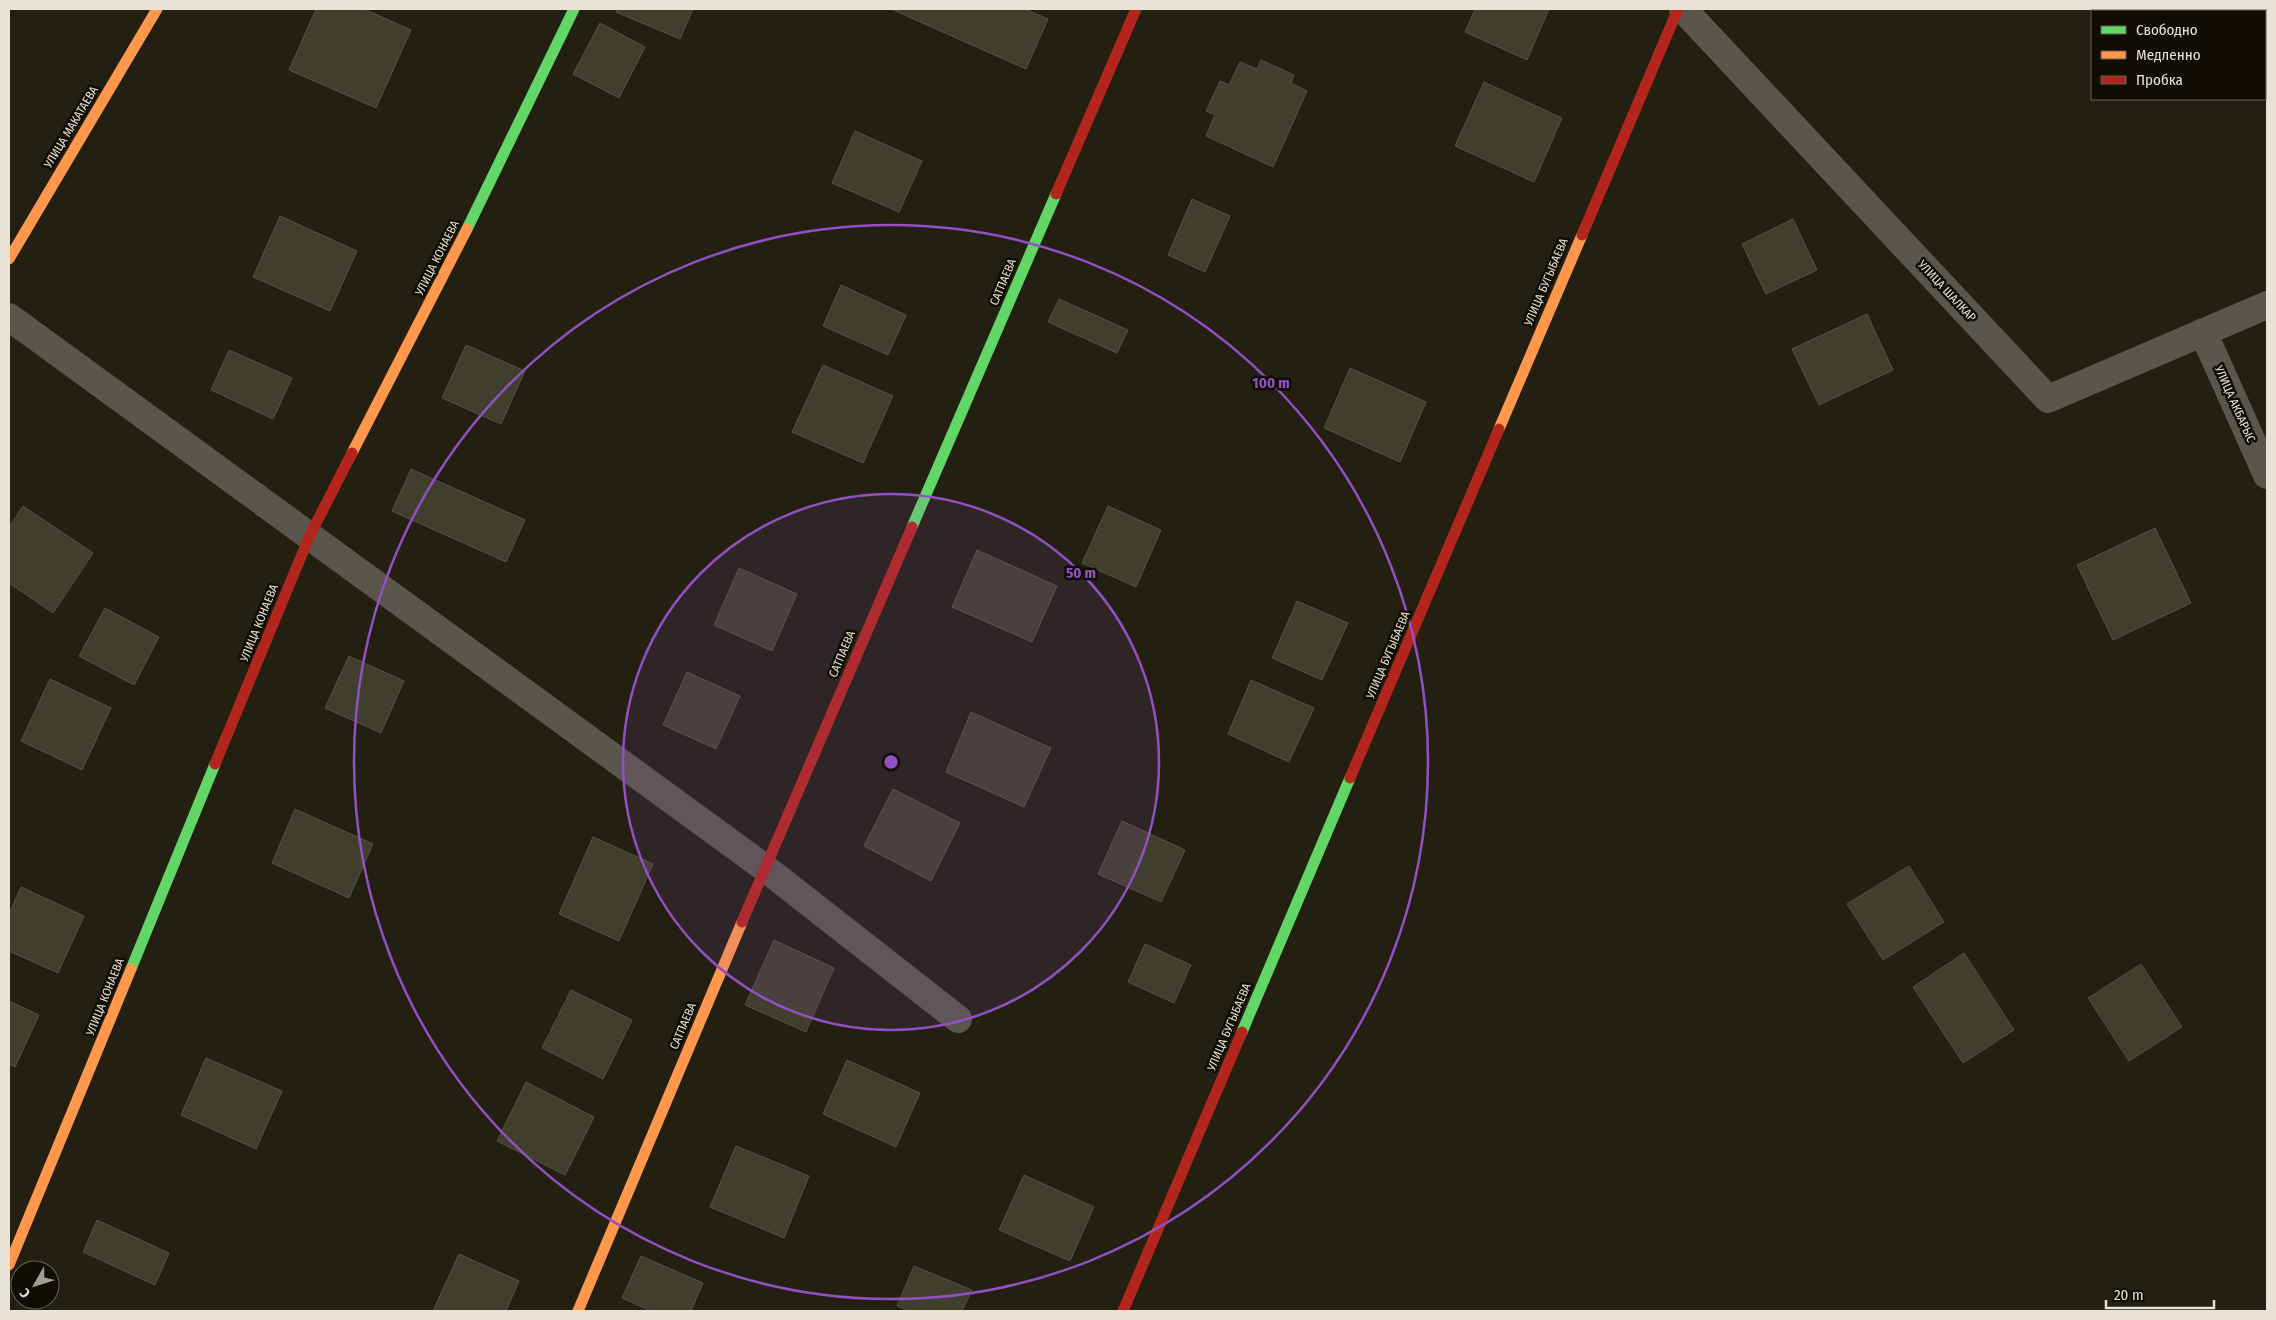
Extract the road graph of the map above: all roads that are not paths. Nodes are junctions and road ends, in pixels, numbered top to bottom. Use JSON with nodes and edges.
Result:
{"nodes":[{"id":1,"x":157,"y":9,"type":"edge"},
{"id":2,"x":574,"y":9,"type":"edge"},
{"id":3,"x":1136,"y":9,"type":"edge"},
{"id":4,"x":1678,"y":9,"type":"edge"},
{"id":5,"x":1683,"y":9,"type":"edge"},
{"id":6,"x":9,"y":259,"type":"edge"},
{"id":7,"x":2267,"y":305,"type":"edge"},
{"id":8,"x":9,"y":317,"type":"edge"},
{"id":9,"x":2203,"y":332,"type":"junction"},
{"id":10,"x":2267,"y":475,"type":"edge"},
{"id":11,"x":310,"y":535,"type":"junction"},
{"id":12,"x":765,"y":868,"type":"junction"},
{"id":13,"x":958,"y":1019,"type":"dead end"},
{"id":14,"x":9,"y":1265,"type":"edge"},
{"id":15,"x":578,"y":1311,"type":"edge"},
{"id":16,"x":1123,"y":1311,"type":"edge"}],
"edges":[{"from":1,"to":6,"type":"street","name":"УЛИЦА МАКАТАЕВА"},
{"from":2,"to":11,"type":"street","name":"УЛИЦА КОНАЕВА"},
{"from":3,"to":12,"type":"street","name":"САТПАЕВА"},
{"from":4,"to":16,"type":"street","name":"УЛИЦА БУГЫБАЕВА"},
{"from":5,"to":9,"type":"street","name":"УЛИЦА ШАЛКАР"},
{"from":7,"to":9,"type":"street","name":"УЛИЦА ШАЛКАР"},
{"from":8,"to":11,"type":"street"},
{"from":9,"to":10,"type":"street","name":"УЛИЦА АКБАРЫС"},
{"from":11,"to":12,"type":"street"},
{"from":11,"to":14,"type":"street","name":"УЛИЦА КОНАЕВА"},
{"from":12,"to":13,"type":"street"},
{"from":12,"to":15,"type":"street","name":"САТПАЕВА"}]}
